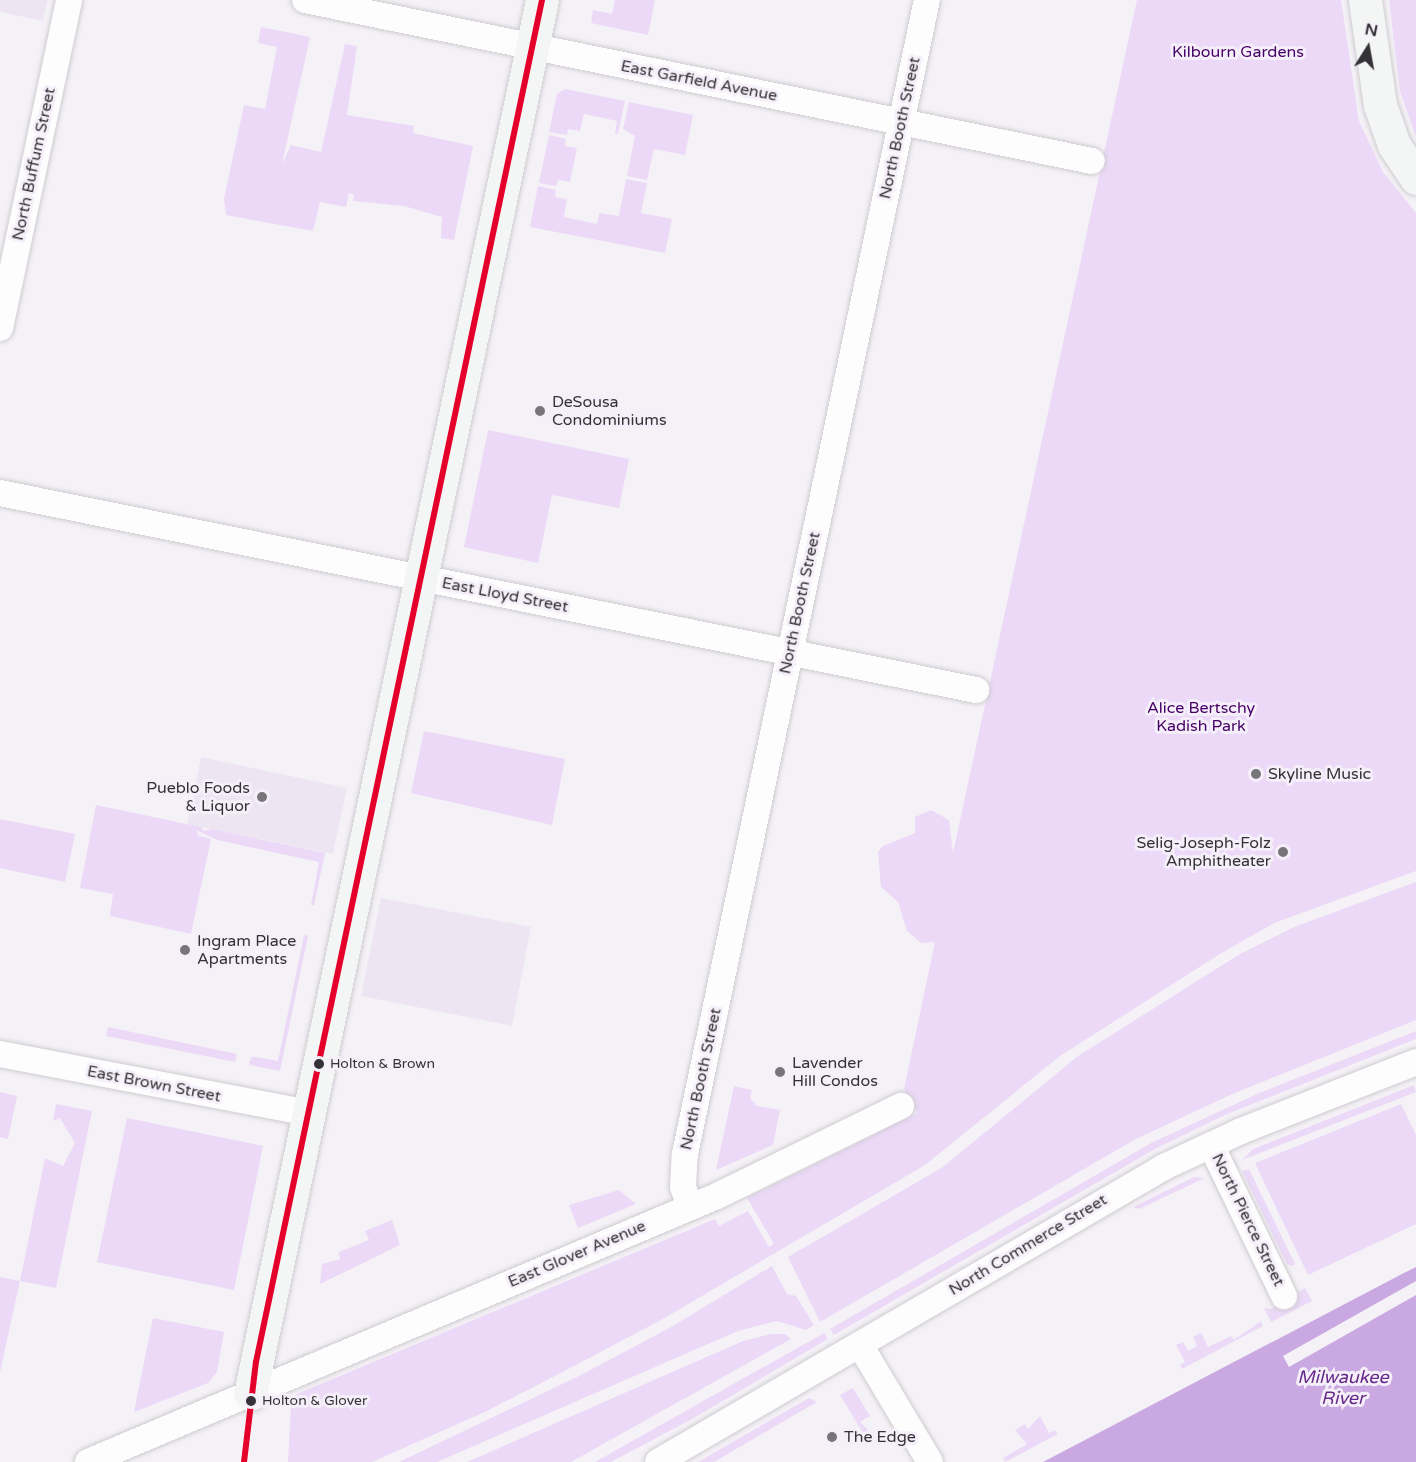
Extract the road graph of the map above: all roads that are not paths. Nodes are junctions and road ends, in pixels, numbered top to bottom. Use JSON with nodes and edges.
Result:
{"nodes":[{"id":1,"x":69,"y":0,"type":"edge"},
{"id":2,"x":305,"y":0,"type":"edge"},
{"id":3,"x":542,"y":0,"type":"edge"},
{"id":4,"x":927,"y":0,"type":"edge"},
{"id":5,"x":1365,"y":0,"type":"edge"},
{"id":6,"x":532,"y":46,"type":"junction"},
{"id":7,"x":902,"y":122,"type":"junction"},
{"id":8,"x":1092,"y":161,"type":"dead end"},
{"id":9,"x":1416,"y":178,"type":"edge"},
{"id":10,"x":0,"y":328,"type":"edge"},
{"id":11,"x":0,"y":493,"type":"edge"},
{"id":12,"x":420,"y":578,"type":"junction"},
{"id":13,"x":789,"y":652,"type":"junction"},
{"id":14,"x":976,"y":690,"type":"dead end"},
{"id":15,"x":0,"y":1054,"type":"edge"},
{"id":16,"x":1416,"y":1062,"type":"edge"},
{"id":17,"x":901,"y":1106,"type":"dead end"},
{"id":18,"x":308,"y":1113,"type":"junction"},
{"id":19,"x":1211,"y":1145,"type":"junction"},
{"id":20,"x":690,"y":1207,"type":"junction"},
{"id":21,"x":1284,"y":1296,"type":"dead end"},
{"id":22,"x":860,"y":1345,"type":"junction"},
{"id":23,"x":250,"y":1394,"type":"junction"},
{"id":24,"x":88,"y":1462,"type":"edge"},
{"id":25,"x":658,"y":1462,"type":"edge"},
{"id":26,"x":930,"y":1462,"type":"edge"}],
"edges":[{"from":1,"to":10,"type":"street","name":"North Buffum Street"},
{"from":2,"to":6,"type":"street","name":"East Garfield Avenue"},
{"from":3,"to":6,"type":"main road"},
{"from":4,"to":7,"type":"street","name":"North Booth Street"},
{"from":5,"to":9,"type":"main road"},
{"from":6,"to":7,"type":"street","name":"East Garfield Avenue"},
{"from":6,"to":12,"type":"main road"},
{"from":7,"to":8,"type":"street","name":"East Garfield Avenue"},
{"from":7,"to":13,"type":"street","name":"North Booth Street"},
{"from":11,"to":12,"type":"street","name":"East Lloyd Street"},
{"from":12,"to":13,"type":"street","name":"East Lloyd Street"},
{"from":12,"to":18,"type":"main road"},
{"from":13,"to":14,"type":"street","name":"East Lloyd Street"},
{"from":13,"to":20,"type":"street","name":"North Booth Street"},
{"from":15,"to":18,"type":"street","name":"East Brown Street"},
{"from":16,"to":19,"type":"street","name":"North Commerce Street"},
{"from":17,"to":20,"type":"street","name":"East Glover Avenue"},
{"from":18,"to":23,"type":"main road"},
{"from":19,"to":21,"type":"street","name":"North Pierce Street"},
{"from":19,"to":22,"type":"street","name":"North Commerce Street"},
{"from":20,"to":23,"type":"street","name":"East Glover Avenue"},
{"from":22,"to":25,"type":"street","name":"North Commerce Street"},
{"from":22,"to":26,"type":"street"},
{"from":23,"to":24,"type":"street","name":"East Glover Avenue"}]}
